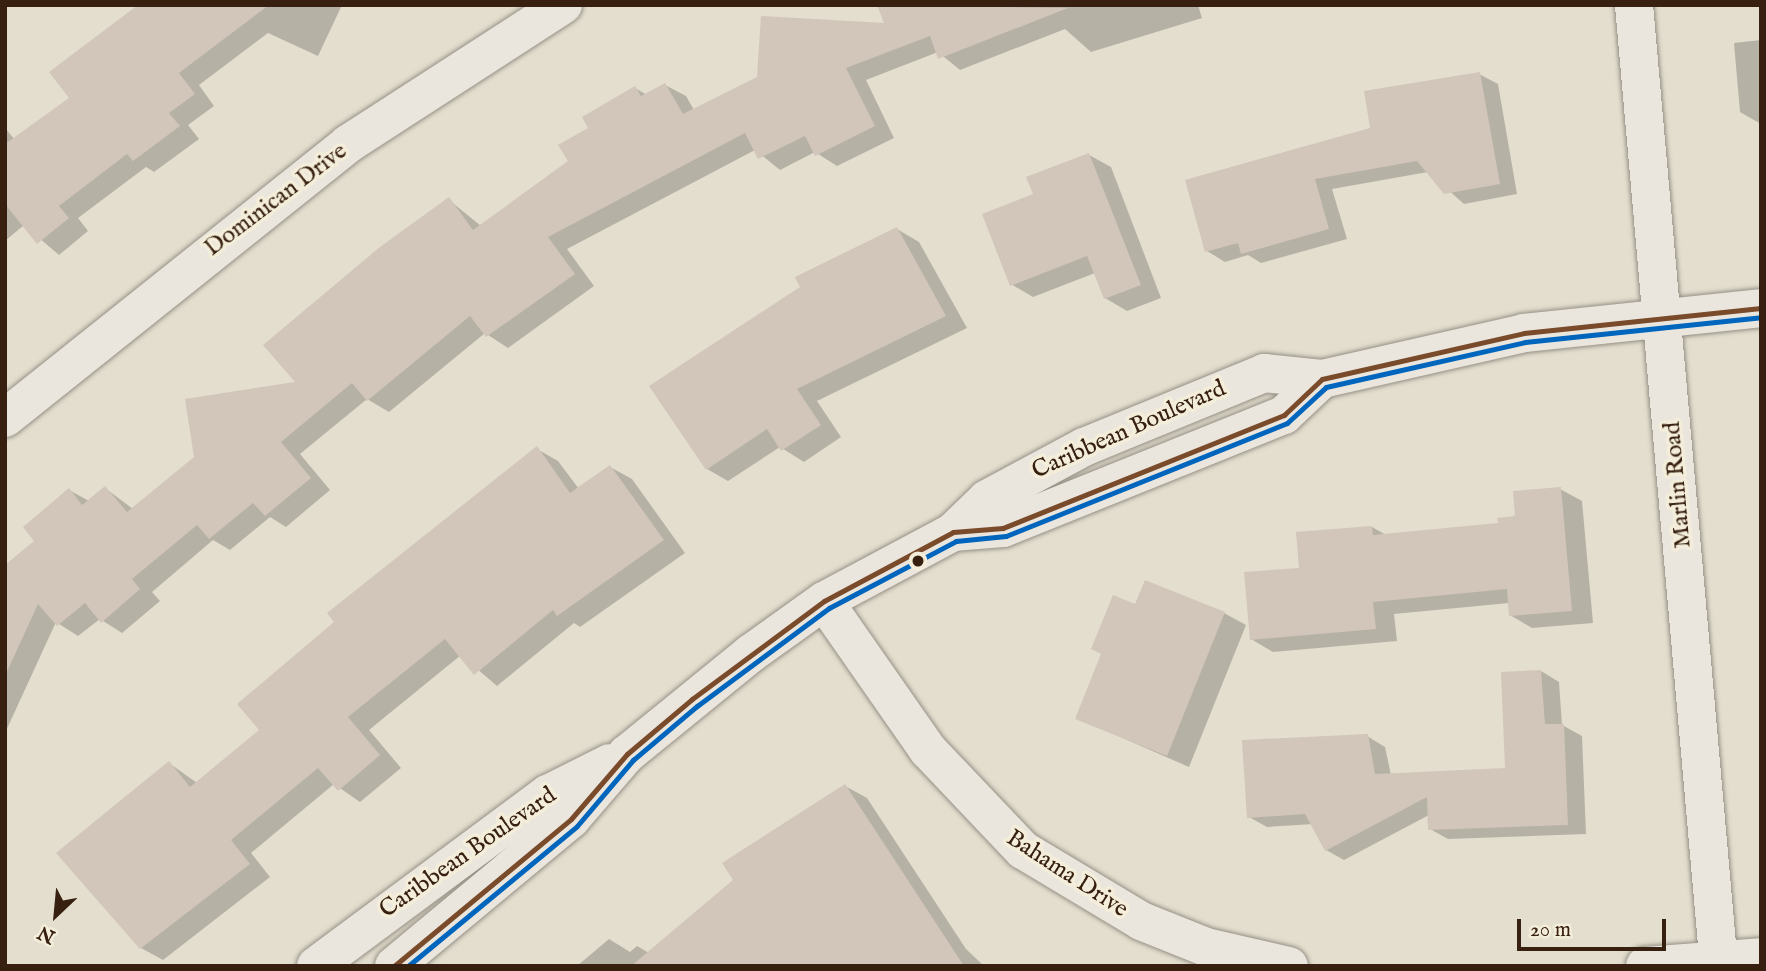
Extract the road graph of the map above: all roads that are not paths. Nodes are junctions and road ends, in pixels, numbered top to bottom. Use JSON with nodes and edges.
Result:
{"nodes":[{"id":1,"x":564,"y":5,"type":"edge"},
{"id":2,"x":1634,"y":5,"type":"edge"},
{"id":3,"x":1761,"y":308,"type":"edge"},
{"id":4,"x":1663,"y":317,"type":"junction"},
{"id":5,"x":5,"y":418,"type":"edge"},
{"id":6,"x":824,"y":601,"type":"junction"},
{"id":7,"x":627,"y":754,"type":"junction"},
{"id":8,"x":1761,"y":957,"type":"edge"},
{"id":9,"x":1719,"y":963,"type":"edge"},
{"id":10,"x":316,"y":966,"type":"edge"},
{"id":11,"x":394,"y":966,"type":"edge"},
{"id":12,"x":1289,"y":966,"type":"edge"},
{"id":13,"x":1645,"y":966,"type":"edge"}],
"edges":[{"from":1,"to":5,"type":"street","name":"Dominican Drive"},
{"from":2,"to":4,"type":"street","name":"Marlin Road"},
{"from":3,"to":4,"type":"street","name":"Caribbean Boulevard"},
{"from":4,"to":6,"type":"street","name":"Caribbean Boulevard"},
{"from":4,"to":9,"type":"street","name":"Marlin Road"},
{"from":6,"to":7,"type":"street","name":"Caribbean Boulevard"},
{"from":6,"to":12,"type":"street","name":"Bahama Drive"},
{"from":7,"to":10,"type":"street","name":"Caribbean Boulevard"},
{"from":7,"to":11,"type":"street","name":"Caribbean Boulevard"},
{"from":8,"to":9,"type":"street"},
{"from":9,"to":13,"type":"street"}]}
